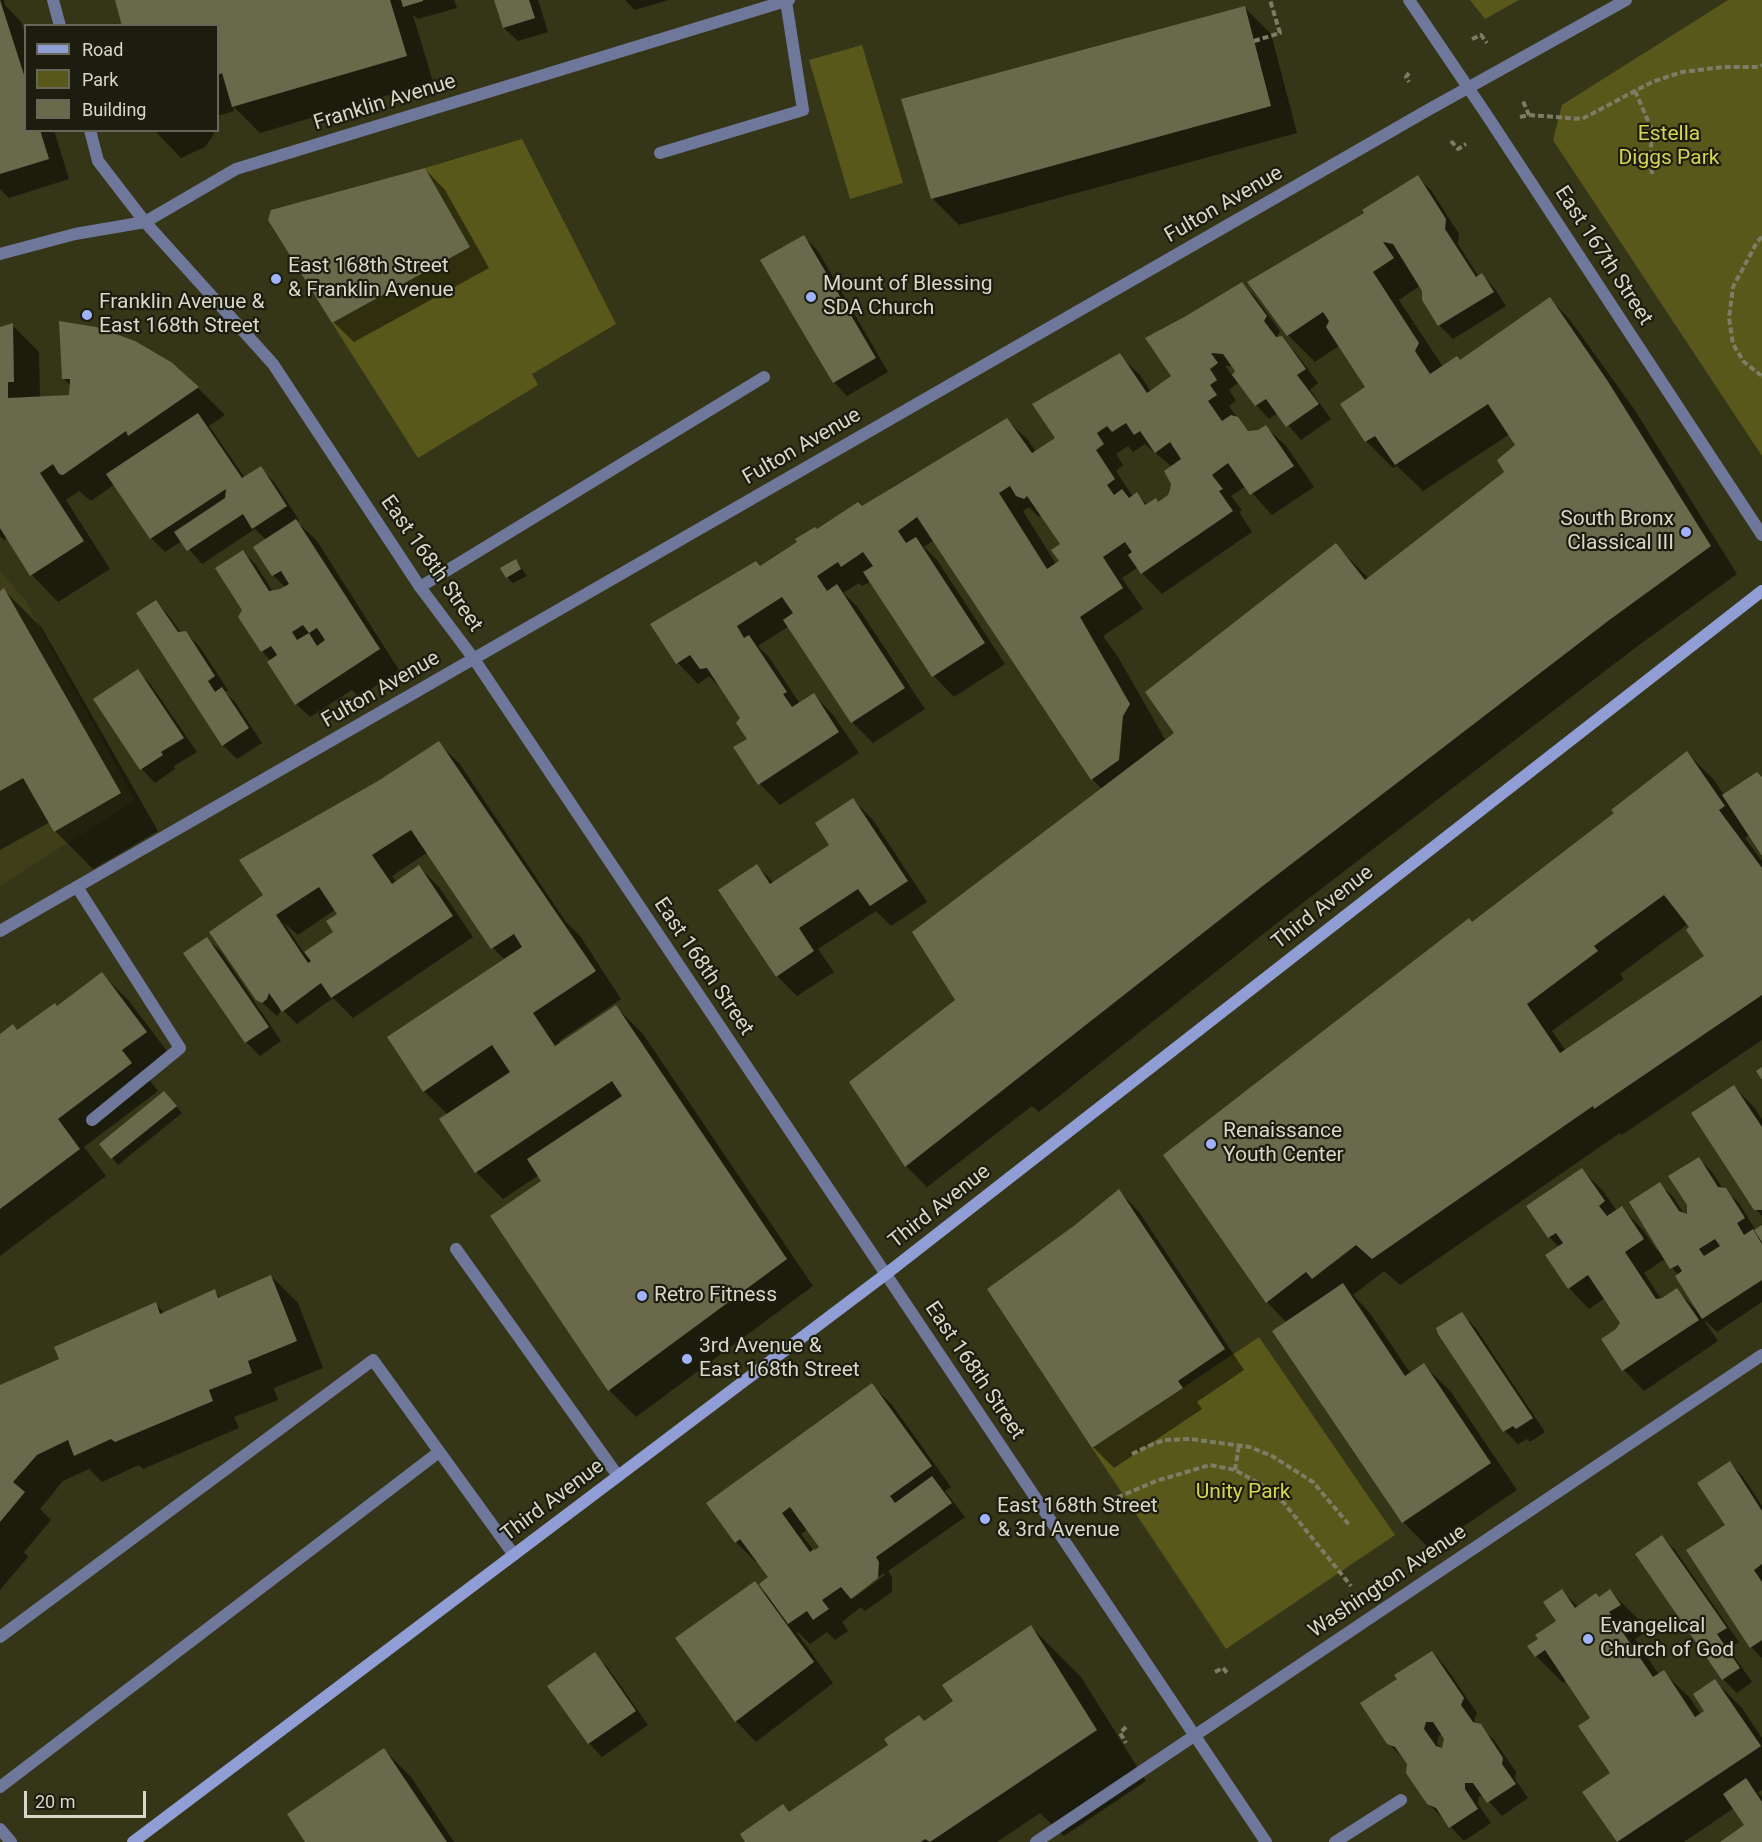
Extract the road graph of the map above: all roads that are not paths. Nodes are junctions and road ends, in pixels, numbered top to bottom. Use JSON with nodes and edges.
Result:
{"nodes":[{"id":1,"x":53,"y":0,"type":"edge"},
{"id":2,"x":788,"y":0,"type":"edge"},
{"id":3,"x":1409,"y":0,"type":"edge"},
{"id":4,"x":1626,"y":0,"type":"edge"},
{"id":5,"x":59,"y":24,"type":"edge"},
{"id":6,"x":1469,"y":87,"type":"junction"},
{"id":7,"x":91,"y":132,"type":"edge"},
{"id":8,"x":660,"y":153,"type":"dead end"},
{"id":9,"x":145,"y":222,"type":"junction"},
{"id":10,"x":0,"y":254,"type":"edge"},
{"id":11,"x":764,"y":377,"type":"dead end"},
{"id":12,"x":1762,"y":535,"type":"edge"},
{"id":13,"x":420,"y":587,"type":"junction"},
{"id":14,"x":1762,"y":591,"type":"edge"},
{"id":15,"x":474,"y":659,"type":"junction"},
{"id":16,"x":77,"y":887,"type":"junction"},
{"id":17,"x":0,"y":931,"type":"edge"},
{"id":18,"x":92,"y":1120,"type":"dead end"},
{"id":19,"x":456,"y":1249,"type":"dead end"},
{"id":20,"x":886,"y":1274,"type":"junction"},
{"id":21,"x":1762,"y":1355,"type":"edge"},
{"id":22,"x":439,"y":1452,"type":"junction"},
{"id":23,"x":618,"y":1476,"type":"junction"},
{"id":24,"x":514,"y":1555,"type":"junction"},
{"id":25,"x":0,"y":1637,"type":"edge"},
{"id":26,"x":1193,"y":1735,"type":"junction"},
{"id":27,"x":0,"y":1788,"type":"edge"},
{"id":28,"x":1401,"y":1800,"type":"dead end"},
{"id":29,"x":0,"y":1829,"type":"edge"},
{"id":30,"x":11,"y":1842,"type":"edge"},
{"id":31,"x":133,"y":1842,"type":"edge"},
{"id":32,"x":1036,"y":1842,"type":"edge"},
{"id":33,"x":1266,"y":1842,"type":"edge"},
{"id":34,"x":1335,"y":1842,"type":"edge"}],
"edges":[{"from":1,"to":5,"type":"street"},
{"from":2,"to":8,"type":"street"},
{"from":2,"to":9,"type":"street","name":"Franklin Avenue"},
{"from":3,"to":6,"type":"street","name":"East 167th Street"},
{"from":4,"to":6,"type":"street","name":"Fulton Avenue"},
{"from":6,"to":12,"type":"street","name":"East 167th Street"},
{"from":6,"to":15,"type":"street","name":"Fulton Avenue"},
{"from":7,"to":9,"type":"street","name":"East 168th Street"},
{"from":9,"to":10,"type":"street","name":"Franklin Avenue"},
{"from":9,"to":13,"type":"street","name":"East 168th Street"},
{"from":11,"to":13,"type":"street"},
{"from":13,"to":15,"type":"street","name":"East 168th Street"},
{"from":14,"to":20,"type":"main road","name":"Third Avenue"},
{"from":15,"to":16,"type":"street","name":"Fulton Avenue"},
{"from":15,"to":20,"type":"street","name":"East 168th Street"},
{"from":16,"to":17,"type":"street","name":"Fulton Avenue"},
{"from":16,"to":18,"type":"street"},
{"from":19,"to":23,"type":"street"},
{"from":20,"to":23,"type":"main road","name":"Third Avenue"},
{"from":20,"to":26,"type":"street","name":"East 168th Street"},
{"from":21,"to":26,"type":"street","name":"Washington Avenue"},
{"from":22,"to":24,"type":"street"},
{"from":22,"to":25,"type":"street"},
{"from":22,"to":27,"type":"street"},
{"from":23,"to":24,"type":"main road","name":"Third Avenue"},
{"from":24,"to":31,"type":"main road","name":"Third Avenue"},
{"from":26,"to":32,"type":"street","name":"Washington Avenue"},
{"from":26,"to":33,"type":"street","name":"East 168th Street"},
{"from":28,"to":34,"type":"street"},
{"from":29,"to":30,"type":"street"}]}
